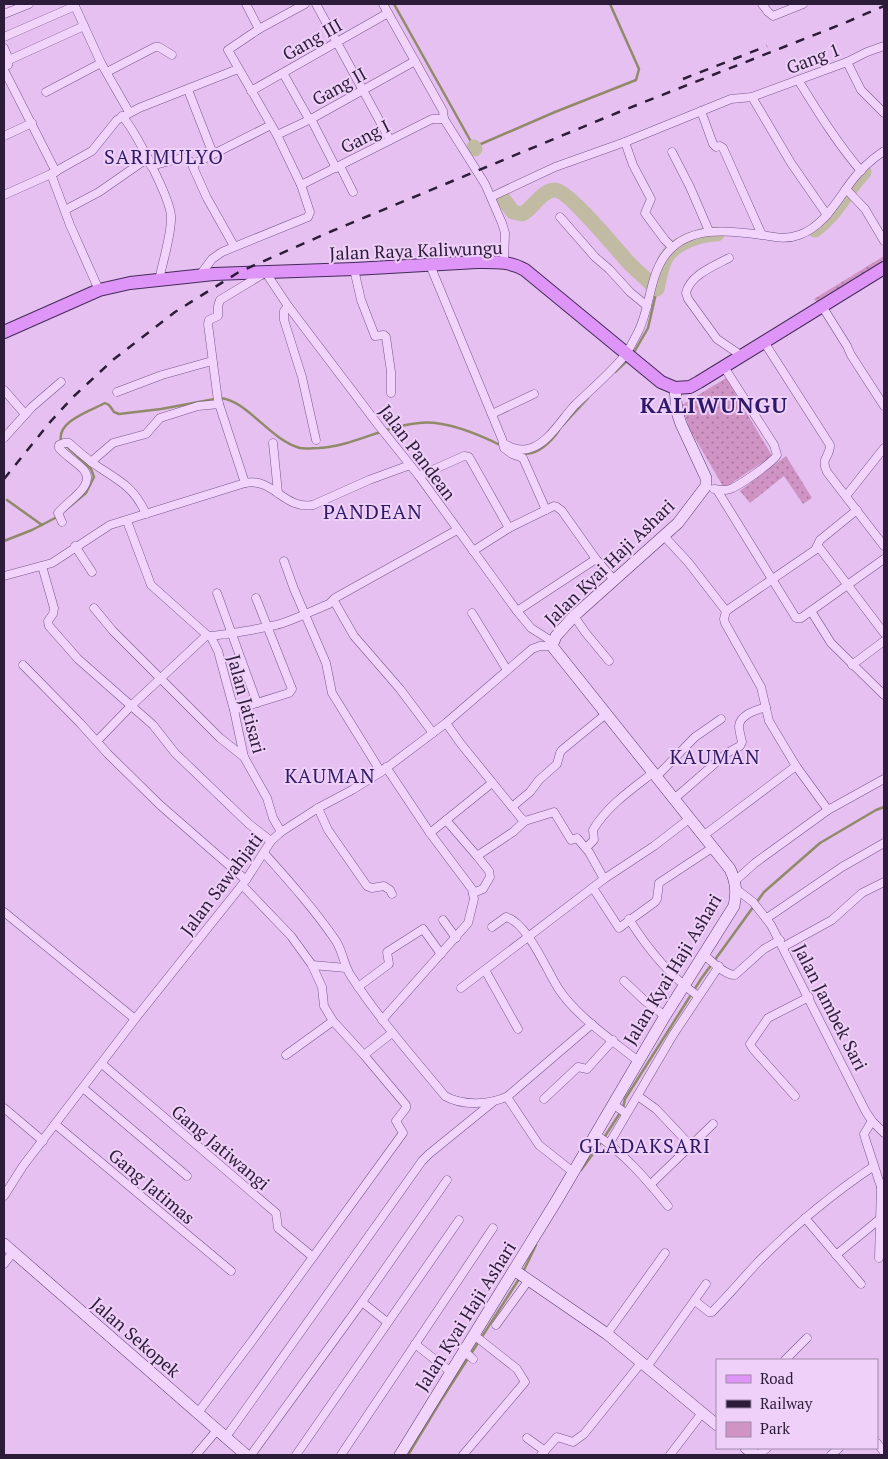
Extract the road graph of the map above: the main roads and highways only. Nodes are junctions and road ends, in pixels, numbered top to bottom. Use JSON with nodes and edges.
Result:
{"nodes":[{"id":1,"x":884,"y":268,"type":"edge"},
{"id":2,"x":4,"y":332,"type":"edge"},
{"id":3,"x":675,"y":388,"type":"junction"},
{"id":4,"x":4,"y":1244,"type":"edge"},
{"id":5,"x":522,"y":1276,"type":"junction"},
{"id":6,"x":716,"y":1424,"type":"edge"},
{"id":7,"x":246,"y":1455,"type":"edge"},
{"id":8,"x":400,"y":1455,"type":"edge"}],
"edges":[{"from":1,"to":3,"type":"main road"},
{"from":2,"to":3,"type":"main road","name":"Jalan Raya Kaliwungu"},
{"from":3,"to":5,"type":"main road","name":"Jalan Kyai Haji Ashari"},
{"from":4,"to":7,"type":"main road","name":"Jalan Sekopek"},
{"from":5,"to":6,"type":"main road"},
{"from":5,"to":8,"type":"main road","name":"Jalan Kyai Haji Ashari"}]}
